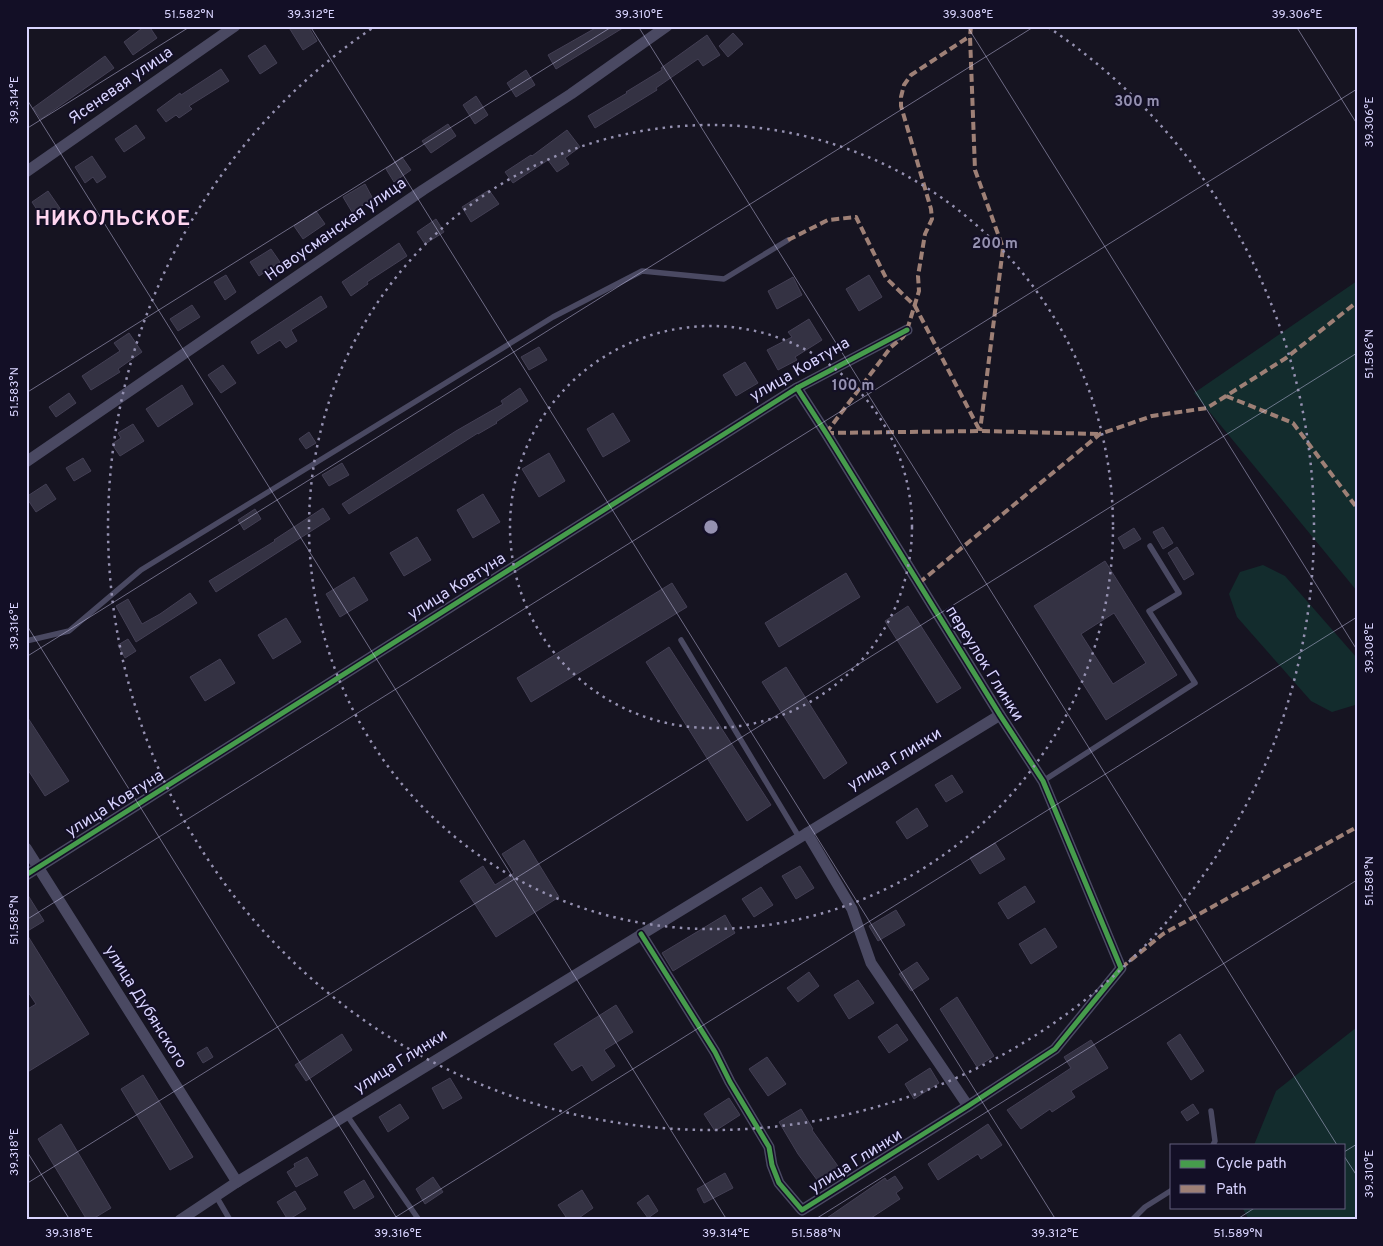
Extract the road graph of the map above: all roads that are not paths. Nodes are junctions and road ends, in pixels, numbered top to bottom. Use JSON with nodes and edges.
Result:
{"nodes":[{"id":1,"x":234,"y":26,"type":"edge"},
{"id":2,"x":667,"y":26,"type":"edge"},
{"id":3,"x":26,"y":172,"type":"edge"},
{"id":4,"x":788,"y":240,"type":"dead end"},
{"id":5,"x":907,"y":330,"type":"dead end"},
{"id":6,"x":797,"y":388,"type":"junction"},
{"id":7,"x":26,"y":462,"type":"edge"},
{"id":8,"x":1150,"y":546,"type":"dead end"},
{"id":9,"x":681,"y":640,"type":"dead end"},
{"id":10,"x":26,"y":641,"type":"edge"},
{"id":11,"x":1000,"y":715,"type":"junction"},
{"id":12,"x":1043,"y":781,"type":"junction"},
{"id":13,"x":803,"y":835,"type":"junction"},
{"id":14,"x":26,"y":848,"type":"edge"},
{"id":15,"x":38,"y":867,"type":"junction"},
{"id":16,"x":26,"y":874,"type":"edge"},
{"id":17,"x":640,"y":934,"type":"junction"},
{"id":18,"x":1122,"y":968,"type":"joint"},
{"id":19,"x":968,"y":1106,"type":"junction"},
{"id":20,"x":1211,"y":1111,"type":"dead end"},
{"id":21,"x":346,"y":1114,"type":"junction"},
{"id":22,"x":1214,"y":1144,"type":"edge"},
{"id":23,"x":237,"y":1182,"type":"junction"},
{"id":24,"x":1170,"y":1191,"type":"edge"},
{"id":25,"x":216,"y":1196,"type":"junction"},
{"id":26,"x":803,"y":1215,"type":"edge"},
{"id":27,"x":180,"y":1220,"type":"edge"},
{"id":28,"x":230,"y":1220,"type":"edge"},
{"id":29,"x":419,"y":1220,"type":"edge"},
{"id":30,"x":1132,"y":1220,"type":"edge"}],
"edges":[{"from":1,"to":3,"type":"street","name":"Ясеневая улица"},
{"from":2,"to":7,"type":"street","name":"Новоусманская улица"},
{"from":4,"to":10,"type":"lane"},
{"from":5,"to":6,"type":"street","name":"улица Ковтуна"},
{"from":6,"to":11,"type":"street","name":"переулок Глинки"},
{"from":6,"to":15,"type":"street","name":"улица Ковтуна"},
{"from":8,"to":12,"type":"lane"},
{"from":9,"to":13,"type":"lane"},
{"from":11,"to":12,"type":"street","name":"переулок Глинки"},
{"from":11,"to":13,"type":"street","name":"улица Глинки"},
{"from":12,"to":18,"type":"street","name":"переулок Глинки"},
{"from":13,"to":17,"type":"street","name":"улица Глинки"},
{"from":13,"to":19,"type":"street"},
{"from":14,"to":15,"type":"street","name":"улица Дубянского"},
{"from":15,"to":16,"type":"street","name":"улица Ковтуна"},
{"from":15,"to":23,"type":"street","name":"улица Дубянского"},
{"from":17,"to":21,"type":"street","name":"улица Глинки"},
{"from":17,"to":26,"type":"street","name":"улица Глинки"},
{"from":18,"to":19,"type":"street","name":"улица Глинки"},
{"from":19,"to":26,"type":"street","name":"улица Глинки"},
{"from":20,"to":22,"type":"lane"},
{"from":21,"to":23,"type":"street","name":"улица Глинки"},
{"from":21,"to":29,"type":"lane"},
{"from":23,"to":25,"type":"street","name":"улица Глинки"},
{"from":24,"to":30,"type":"lane"},
{"from":25,"to":27,"type":"street","name":"улица Глинки"},
{"from":25,"to":28,"type":"lane"}]}
